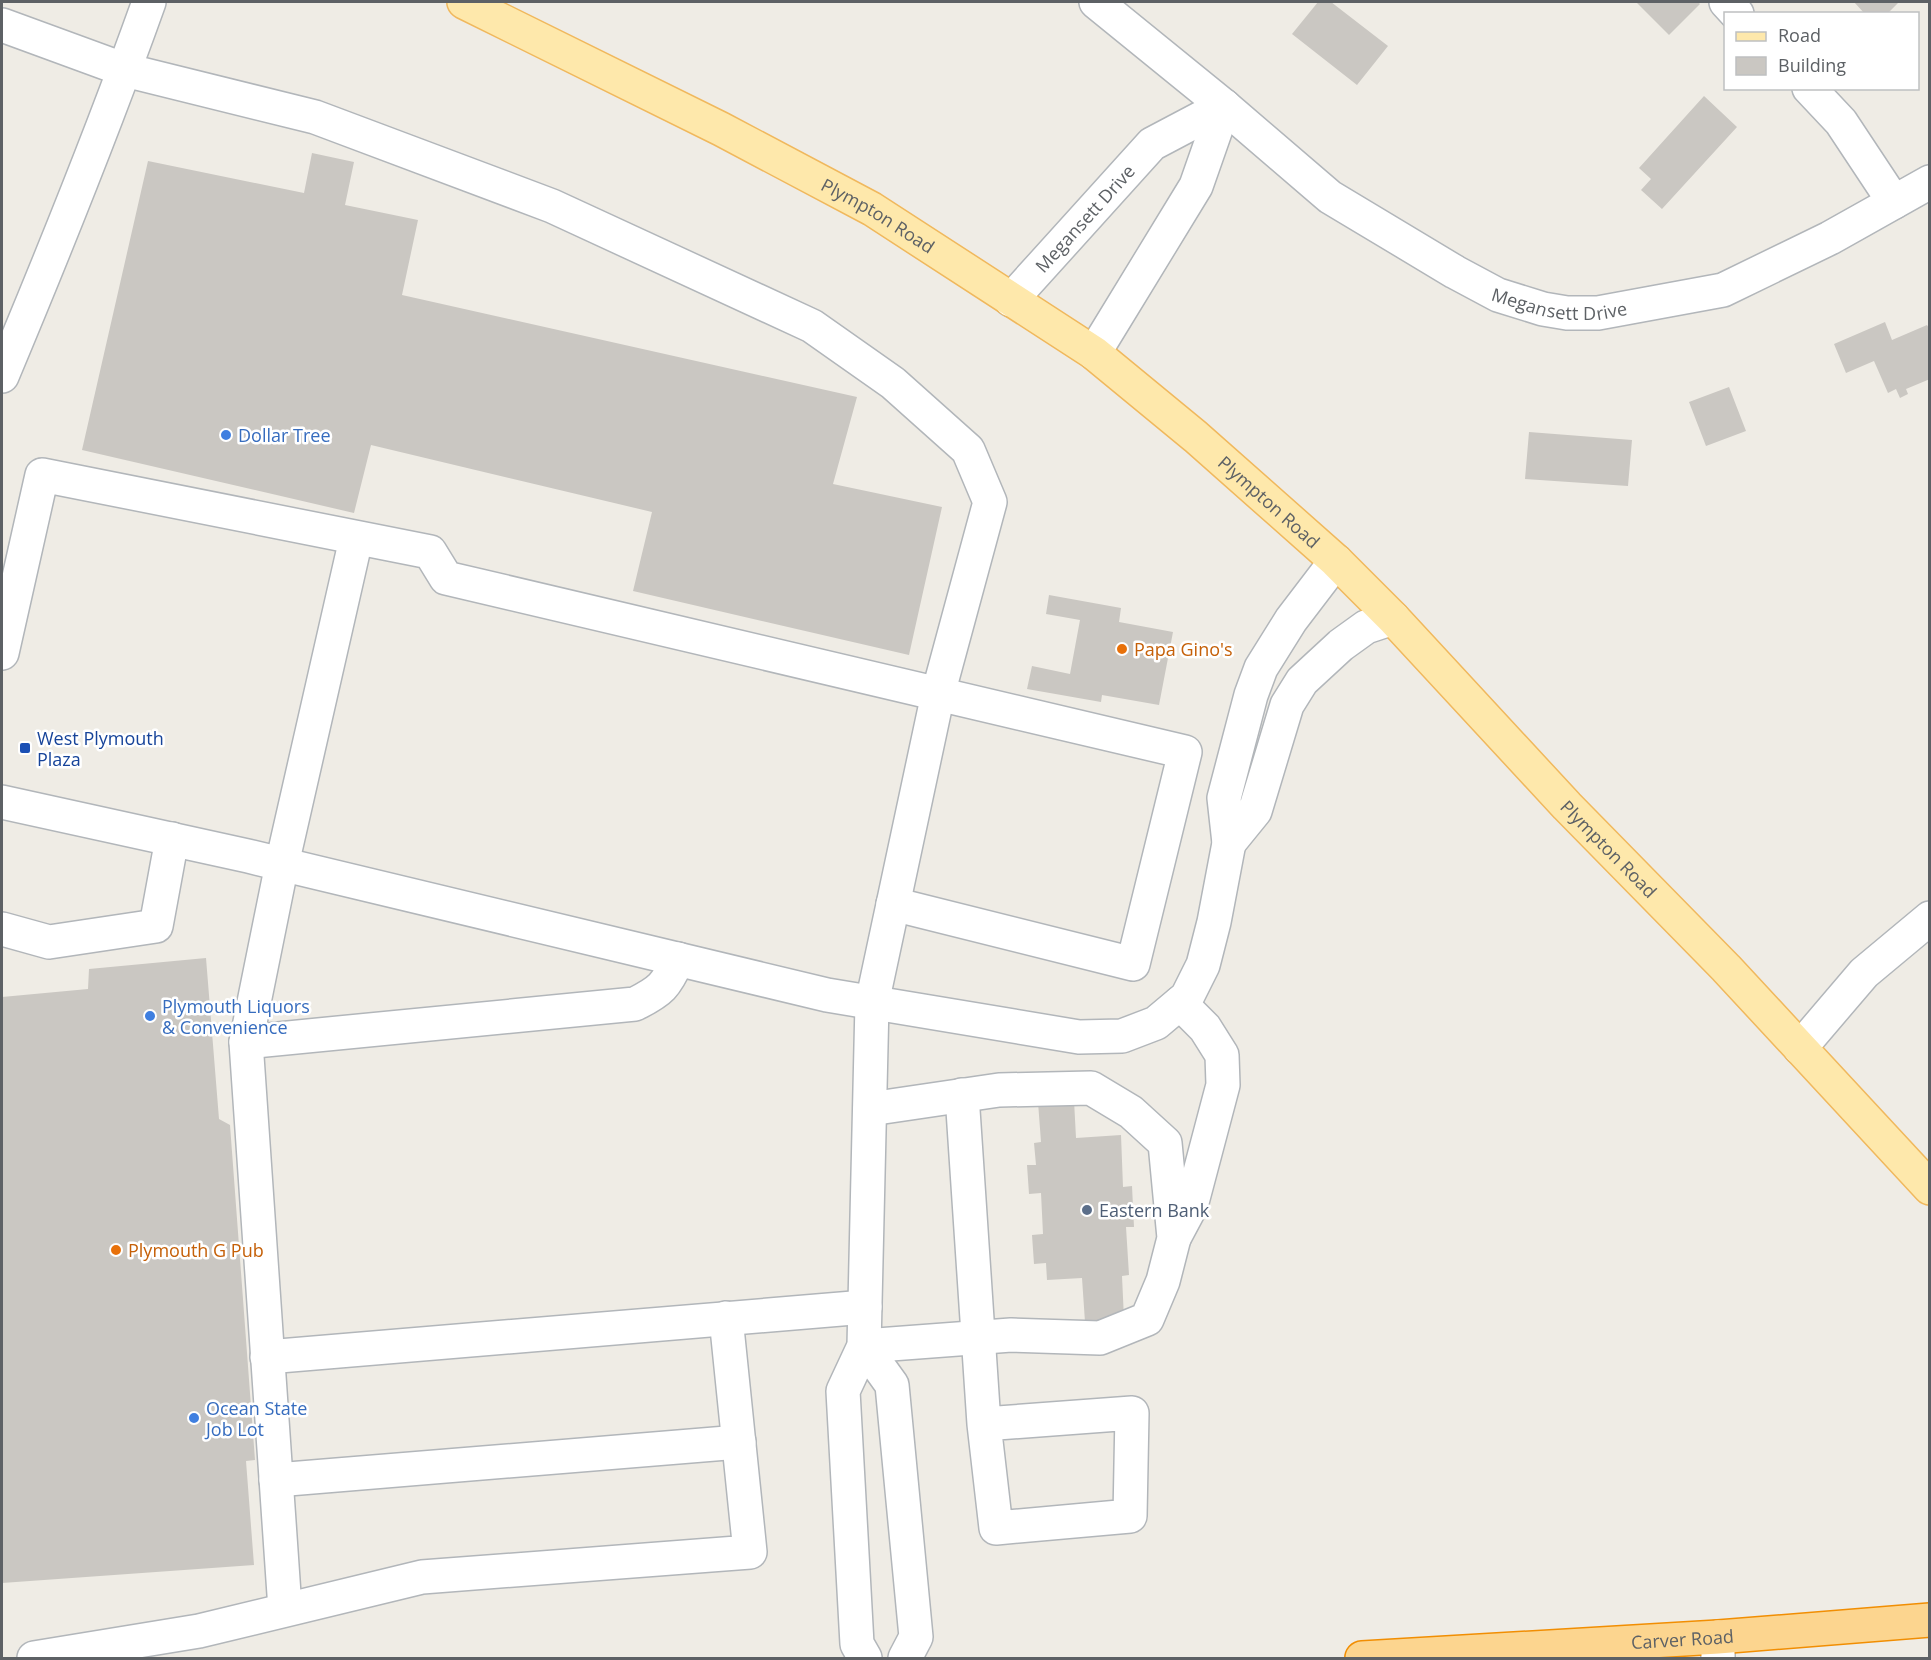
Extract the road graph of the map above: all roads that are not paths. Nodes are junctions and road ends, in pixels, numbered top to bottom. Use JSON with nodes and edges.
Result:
{"nodes":[{"id":1,"x":149,"y":2,"type":"edge"},
{"id":2,"x":464,"y":2,"type":"edge"},
{"id":3,"x":1096,"y":2,"type":"edge"},
{"id":4,"x":2,"y":25,"type":"edge"},
{"id":5,"x":125,"y":70,"type":"junction"},
{"id":6,"x":1811,"y":90,"type":"edge"},
{"id":7,"x":1224,"y":106,"type":"junction"},
{"id":8,"x":1929,"y":182,"type":"edge"},
{"id":9,"x":1894,"y":202,"type":"junction"},
{"id":10,"x":1011,"y":300,"type":"junction"},
{"id":11,"x":1094,"y":353,"type":"junction"},
{"id":12,"x":2,"y":376,"type":"edge"},
{"id":13,"x":356,"y":539,"type":"junction"},
{"id":14,"x":1336,"y":561,"type":"junction"},
{"id":15,"x":1393,"y":618,"type":"junction"},
{"id":16,"x":2,"y":653,"type":"edge"},
{"id":17,"x":938,"y":694,"type":"junction"},
{"id":18,"x":2,"y":802,"type":"edge"},
{"id":19,"x":172,"y":839,"type":"junction"},
{"id":20,"x":1229,"y":843,"type":"junction"},
{"id":21,"x":282,"y":864,"type":"junction"},
{"id":22,"x":893,"y":904,"type":"junction"},
{"id":23,"x":1929,"y":918,"type":"edge"},
{"id":24,"x":2,"y":929,"type":"edge"},
{"id":25,"x":678,"y":959,"type":"junction"},
{"id":26,"x":872,"y":1003,"type":"junction"},
{"id":27,"x":1180,"y":1003,"type":"junction"},
{"id":28,"x":246,"y":1042,"type":"junction"},
{"id":29,"x":1800,"y":1048,"type":"junction"},
{"id":30,"x":962,"y":1095,"type":"junction"},
{"id":31,"x":870,"y":1108,"type":"junction"},
{"id":32,"x":1929,"y":1188,"type":"edge"},
{"id":33,"x":1174,"y":1238,"type":"junction"},
{"id":34,"x":865,"y":1307,"type":"junction"},
{"id":35,"x":726,"y":1318,"type":"junction"},
{"id":36,"x":978,"y":1338,"type":"junction"},
{"id":37,"x":864,"y":1346,"type":"junction"},
{"id":38,"x":267,"y":1357,"type":"junction"},
{"id":39,"x":984,"y":1424,"type":"junction"},
{"id":40,"x":739,"y":1442,"type":"junction"},
{"id":41,"x":276,"y":1480,"type":"junction"},
{"id":42,"x":285,"y":1610,"type":"junction"},
{"id":43,"x":1929,"y":1620,"type":"edge"},
{"id":44,"x":1718,"y":1648,"type":"edge"},
{"id":45,"x":34,"y":1659,"type":"edge"},
{"id":46,"x":865,"y":1659,"type":"edge"},
{"id":47,"x":905,"y":1659,"type":"edge"},
{"id":48,"x":1362,"y":1659,"type":"edge"}],
"edges":[{"from":1,"to":5,"type":"street"},
{"from":2,"to":10,"type":"main road","name":"Plympton Road"},
{"from":3,"to":7,"type":"street"},
{"from":4,"to":5,"type":"street"},
{"from":5,"to":12,"type":"street"},
{"from":5,"to":17,"type":"street"},
{"from":6,"to":9,"type":"street"},
{"from":7,"to":9,"type":"street","name":"Megansett Drive"},
{"from":7,"to":10,"type":"street","name":"Megansett Drive"},
{"from":7,"to":11,"type":"street"},
{"from":8,"to":9,"type":"street","name":"Megansett Drive"},
{"from":10,"to":11,"type":"main road","name":"Plympton Road"},
{"from":11,"to":14,"type":"main road","name":"Plympton Road"},
{"from":13,"to":16,"type":"street"},
{"from":13,"to":17,"type":"street"},
{"from":13,"to":21,"type":"street"},
{"from":14,"to":15,"type":"main road","name":"Plympton Road"},
{"from":14,"to":20,"type":"street"},
{"from":15,"to":20,"type":"street"},
{"from":15,"to":29,"type":"main road","name":"Plympton Road"},
{"from":17,"to":22,"type":"street"},
{"from":17,"to":22,"type":"street"},
{"from":18,"to":19,"type":"street"},
{"from":19,"to":21,"type":"street"},
{"from":19,"to":24,"type":"street"},
{"from":20,"to":27,"type":"street"},
{"from":21,"to":25,"type":"street"},
{"from":21,"to":28,"type":"street"},
{"from":22,"to":26,"type":"street"},
{"from":23,"to":29,"type":"street"},
{"from":25,"to":26,"type":"street"},
{"from":25,"to":28,"type":"street"},
{"from":26,"to":27,"type":"street"},
{"from":26,"to":31,"type":"street"},
{"from":27,"to":33,"type":"street"},
{"from":28,"to":38,"type":"street"},
{"from":29,"to":32,"type":"main road","name":"Plympton Road"},
{"from":30,"to":31,"type":"street"},
{"from":30,"to":33,"type":"street"},
{"from":30,"to":36,"type":"street"},
{"from":31,"to":34,"type":"street"},
{"from":33,"to":36,"type":"street"},
{"from":34,"to":35,"type":"street"},
{"from":34,"to":37,"type":"street"},
{"from":35,"to":38,"type":"street"},
{"from":35,"to":40,"type":"street"},
{"from":36,"to":37,"type":"street"},
{"from":36,"to":39,"type":"street"},
{"from":37,"to":46,"type":"street"},
{"from":37,"to":47,"type":"street"},
{"from":38,"to":41,"type":"street"},
{"from":39,"to":39,"type":"street"},
{"from":40,"to":41,"type":"street"},
{"from":40,"to":42,"type":"street"},
{"from":41,"to":42,"type":"street"},
{"from":42,"to":45,"type":"street"},
{"from":43,"to":44,"type":"highway","name":"Carver Road"},
{"from":44,"to":48,"type":"highway","name":"Carver Road"}]}
